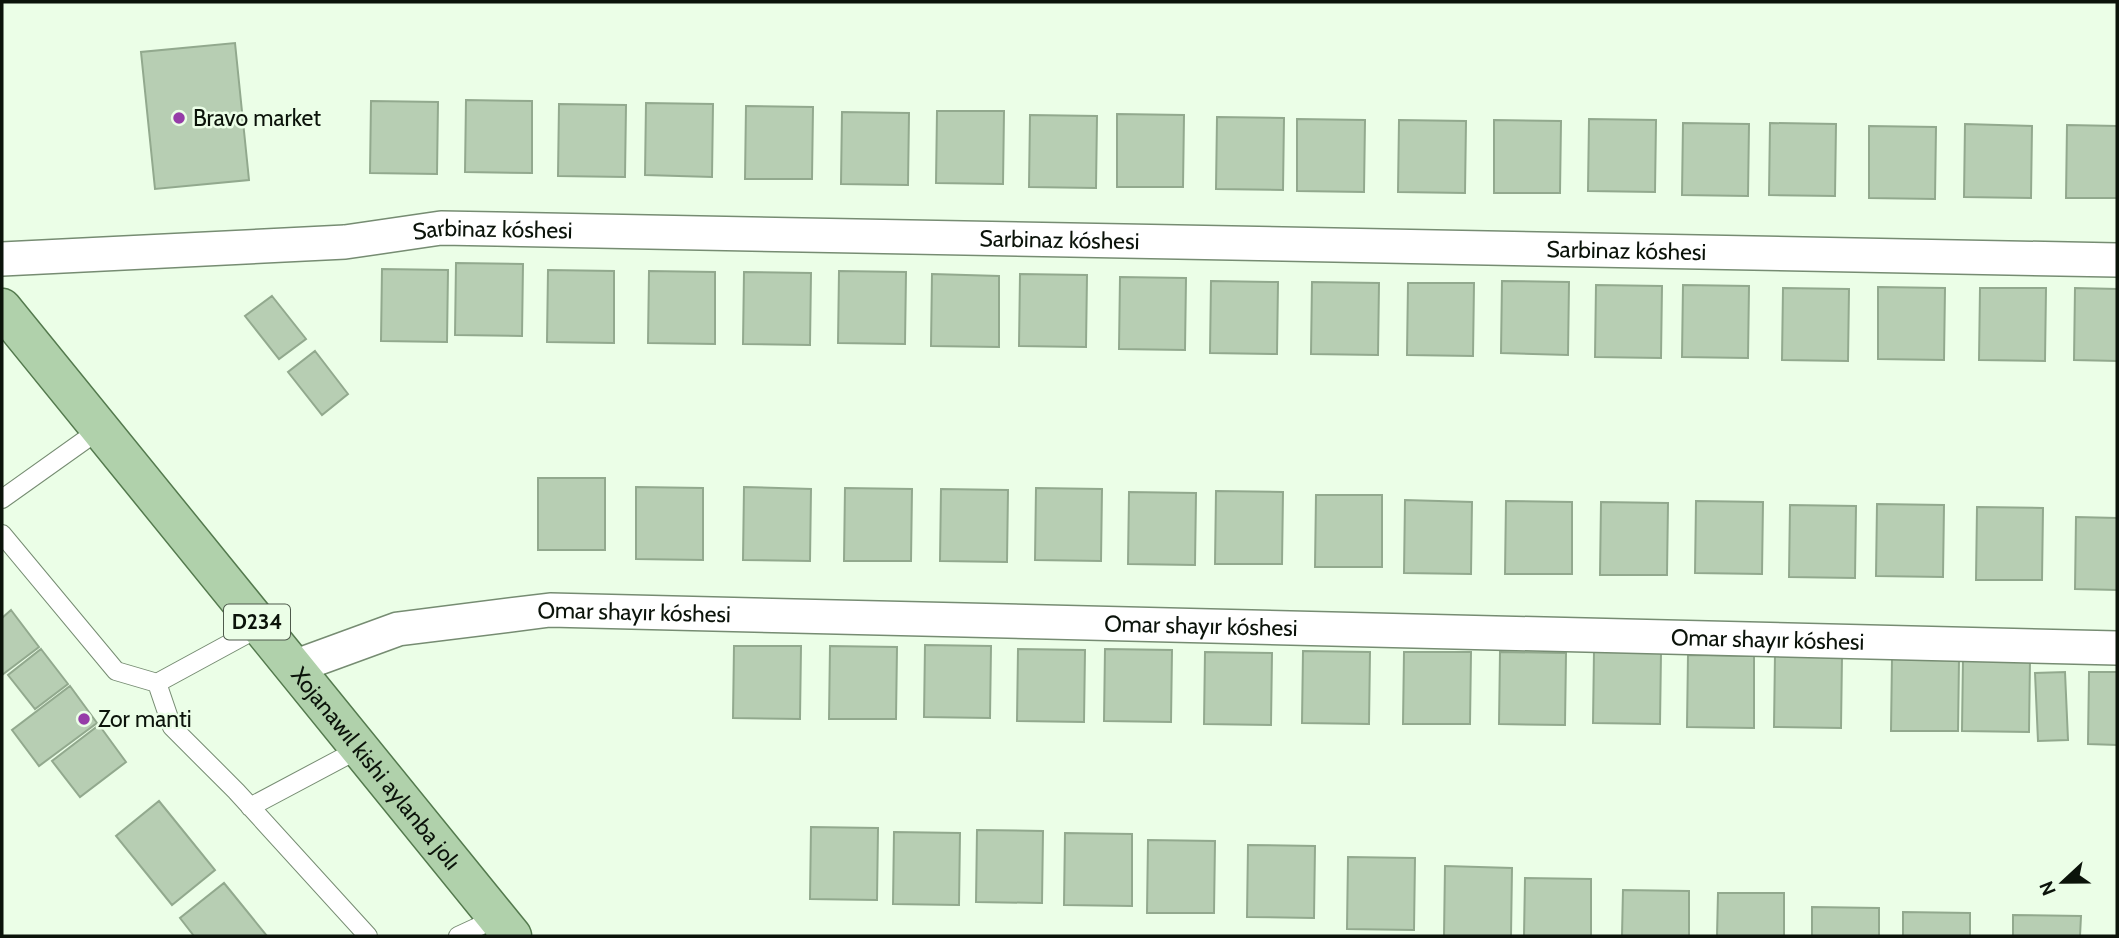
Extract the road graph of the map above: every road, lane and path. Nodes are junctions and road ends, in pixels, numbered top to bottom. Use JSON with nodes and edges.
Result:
{"nodes":[{"id":1,"x":2,"y":259,"type":"edge"},
{"id":2,"x":2117,"y":260,"type":"edge"},
{"id":3,"x":2,"y":308,"type":"edge"},
{"id":4,"x":99,"y":430,"type":"junction"},
{"id":5,"x":2,"y":499,"type":"edge"},
{"id":6,"x":2,"y":534,"type":"edge"},
{"id":7,"x":260,"y":627,"type":"junction"},
{"id":8,"x":2117,"y":648,"type":"edge"},
{"id":9,"x":294,"y":667,"type":"junction"},
{"id":10,"x":157,"y":683,"type":"junction"},
{"id":11,"x":359,"y":748,"type":"junction"},
{"id":12,"x":250,"y":807,"type":"junction"},
{"id":13,"x":504,"y":927,"type":"edge"},
{"id":14,"x":368,"y":936,"type":"edge"},
{"id":15,"x":458,"y":936,"type":"edge"}],
"edges":[{"from":1,"to":2,"type":"street","name":"Sarbinaz kóshesi"},
{"from":3,"to":4,"type":"main road","name":"Xojanawıl kishi aylanba jolı","number":"D234"},
{"from":4,"to":5,"type":"lane"},
{"from":4,"to":7,"type":"main road","name":"Xojanawıl kishi aylanba jolı","number":"D234"},
{"from":6,"to":10,"type":"lane"},
{"from":7,"to":9,"type":"main road","name":"Xojanawıl kishi aylanba jolı","number":"D234"},
{"from":7,"to":10,"type":"lane"},
{"from":8,"to":9,"type":"street","name":"Omar shayır kóshesi"},
{"from":9,"to":11,"type":"main road","name":"Xojanawıl kishi aylanba jolı","number":"D234"},
{"from":10,"to":12,"type":"lane"},
{"from":11,"to":12,"type":"lane"},
{"from":11,"to":13,"type":"main road","name":"Xojanawıl kishi aylanba jolı","number":"D234"},
{"from":12,"to":14,"type":"lane"},
{"from":13,"to":15,"type":"lane"}]}
